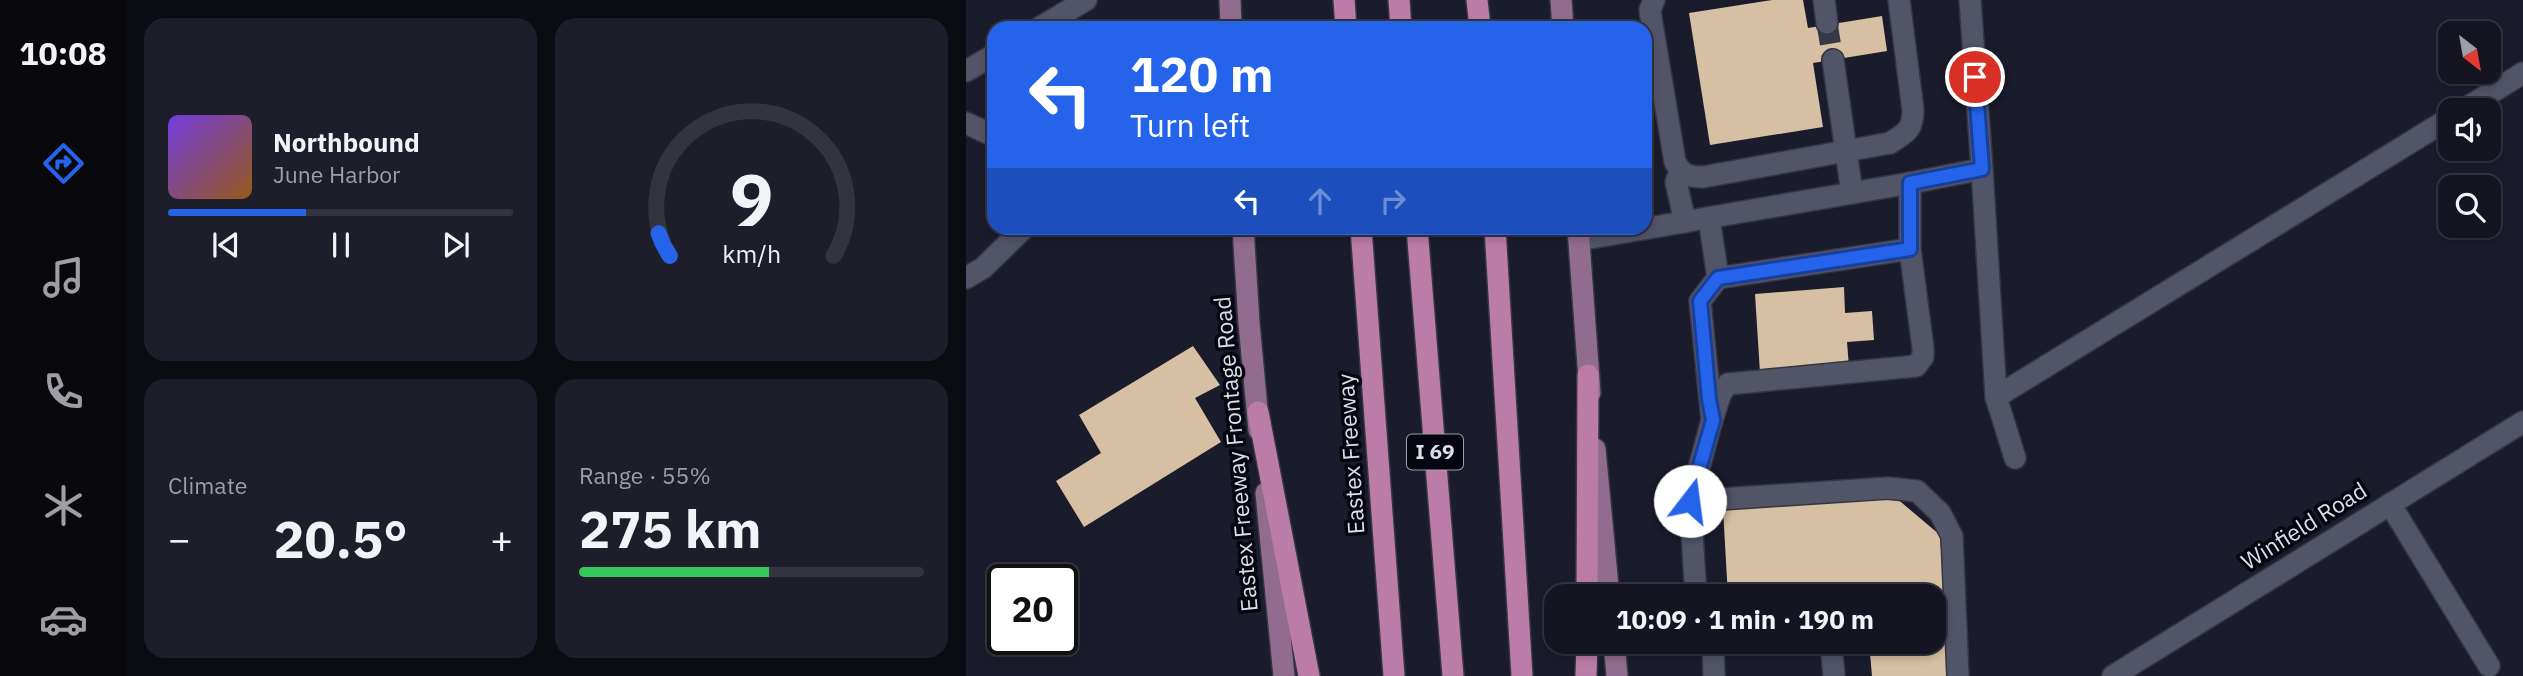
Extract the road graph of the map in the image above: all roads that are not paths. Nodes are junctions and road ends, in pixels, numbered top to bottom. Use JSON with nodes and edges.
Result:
{"nodes":[{"id":1,"x":1086,"y":0,"type":"edge"},
{"id":2,"x":1230,"y":0,"type":"edge"},
{"id":3,"x":1344,"y":0,"type":"edge"},
{"id":4,"x":1399,"y":0,"type":"edge"},
{"id":5,"x":1477,"y":0,"type":"edge"},
{"id":6,"x":1562,"y":0,"type":"edge"},
{"id":7,"x":1654,"y":0,"type":"edge"},
{"id":8,"x":1824,"y":0,"type":"edge"},
{"id":9,"x":1899,"y":0,"type":"edge"},
{"id":10,"x":1970,"y":0,"type":"edge"},
{"id":11,"x":1051,"y":21,"type":"edge"},
{"id":12,"x":1231,"y":21,"type":"edge"},
{"id":13,"x":1346,"y":21,"type":"edge"},
{"id":14,"x":1400,"y":21,"type":"edge"},
{"id":15,"x":1479,"y":21,"type":"edge"},
{"id":16,"x":1563,"y":21,"type":"edge"},
{"id":17,"x":1652,"y":21,"type":"edge"},
{"id":18,"x":1827,"y":23,"type":"tunnel mouth"},
{"id":19,"x":1652,"y":24,"type":"edge"},
{"id":20,"x":987,"y":59,"type":"edge"},
{"id":21,"x":1833,"y":60,"type":"tunnel mouth"},
{"id":22,"x":966,"y":71,"type":"edge"},
{"id":23,"x":2523,"y":73,"type":"edge"},
{"id":24,"x":2482,"y":98,"type":"edge"},
{"id":25,"x":966,"y":123,"type":"edge"},
{"id":26,"x":2438,"y":125,"type":"edge"},
{"id":27,"x":987,"y":133,"type":"edge"},
{"id":28,"x":1845,"y":150,"type":"junction"},
{"id":29,"x":1982,"y":169,"type":"junction"},
{"id":30,"x":1680,"y":172,"type":"junction"},
{"id":31,"x":1910,"y":183,"type":"junction"},
{"id":32,"x":1852,"y":193,"type":"junction"},
{"id":33,"x":1709,"y":218,"type":"junction"},
{"id":34,"x":1685,"y":222,"type":"junction"},
{"id":35,"x":1652,"y":226,"type":"edge"},
{"id":36,"x":1017,"y":235,"type":"edge"},
{"id":37,"x":1243,"y":235,"type":"edge"},
{"id":38,"x":1362,"y":235,"type":"edge"},
{"id":39,"x":1418,"y":235,"type":"edge"},
{"id":40,"x":1495,"y":235,"type":"edge"},
{"id":41,"x":1578,"y":235,"type":"edge"},
{"id":42,"x":1910,"y":249,"type":"junction"},
{"id":43,"x":966,"y":278,"type":"edge"},
{"id":44,"x":1718,"y":278,"type":"junction"},
{"id":45,"x":1588,"y":375,"type":"junction"},
{"id":46,"x":1996,"y":397,"type":"junction"},
{"id":47,"x":1258,"y":412,"type":"junction"},
{"id":48,"x":1713,"y":420,"type":"junction"},
{"id":49,"x":2523,"y":422,"type":"edge"},
{"id":50,"x":2015,"y":458,"type":"dead end"},
{"id":51,"x":1690,"y":501,"type":"junction"},
{"id":52,"x":2390,"y":504,"type":"junction"},
{"id":53,"x":1587,"y":584,"type":"edge"},
{"id":54,"x":1608,"y":584,"type":"edge"},
{"id":55,"x":1695,"y":584,"type":"edge"},
{"id":56,"x":1587,"y":654,"type":"edge"},
{"id":57,"x":1615,"y":654,"type":"edge"},
{"id":58,"x":1713,"y":654,"type":"edge"},
{"id":59,"x":1832,"y":654,"type":"edge"},
{"id":60,"x":2489,"y":666,"type":"dead end"},
{"id":61,"x":1284,"y":676,"type":"edge"},
{"id":62,"x":1309,"y":676,"type":"edge"},
{"id":63,"x":1394,"y":676,"type":"edge"},
{"id":64,"x":1453,"y":676,"type":"edge"},
{"id":65,"x":1522,"y":676,"type":"edge"},
{"id":66,"x":1587,"y":676,"type":"edge"},
{"id":67,"x":1617,"y":676,"type":"edge"},
{"id":68,"x":1714,"y":676,"type":"edge"},
{"id":69,"x":1834,"y":676,"type":"edge"},
{"id":70,"x":1958,"y":676,"type":"edge"},
{"id":71,"x":2113,"y":676,"type":"edge"}],
"edges":[{"from":1,"to":11,"type":"street"},
{"from":2,"to":12,"type":"main road"},
{"from":3,"to":13,"type":"highway"},
{"from":4,"to":14,"type":"highway"},
{"from":5,"to":15,"type":"highway"},
{"from":6,"to":16,"type":"main road"},
{"from":7,"to":17,"type":"street"},
{"from":8,"to":18,"type":"street"},
{"from":9,"to":28,"type":"street"},
{"from":10,"to":29,"type":"street"},
{"from":19,"to":30,"type":"street"},
{"from":20,"to":22,"type":"street"},
{"from":21,"to":28,"type":"street"},
{"from":23,"to":24,"type":"street"},
{"from":25,"to":27,"type":"street"},
{"from":26,"to":46,"type":"street"},
{"from":28,"to":30,"type":"street"},
{"from":28,"to":32,"type":"street"},
{"from":29,"to":31,"type":"street"},
{"from":29,"to":46,"type":"street"},
{"from":30,"to":34,"type":"street"},
{"from":31,"to":32,"type":"street"},
{"from":31,"to":42,"type":"street"},
{"from":32,"to":33,"type":"street"},
{"from":33,"to":34,"type":"street"},
{"from":33,"to":44,"type":"street"},
{"from":34,"to":35,"type":"street"},
{"from":36,"to":43,"type":"street"},
{"from":37,"to":47,"type":"main road","name":"Eastex Freeway Frontage Road"},
{"from":38,"to":63,"type":"highway","name":"Eastex Freeway","number":"I 69"},
{"from":39,"to":64,"type":"highway","number":"I 69"},
{"from":40,"to":65,"type":"highway"},
{"from":41,"to":45,"type":"main road"},
{"from":42,"to":44,"type":"street"},
{"from":42,"to":48,"type":"street"},
{"from":44,"to":48,"type":"street"},
{"from":45,"to":53,"type":"highway"},
{"from":45,"to":54,"type":"main road"},
{"from":46,"to":50,"type":"street"},
{"from":47,"to":61,"type":"main road","name":"Eastex Freeway Frontage Road"},
{"from":47,"to":62,"type":"highway"},
{"from":48,"to":51,"type":"street"},
{"from":49,"to":52,"type":"street","name":"Winfield Road"},
{"from":51,"to":55,"type":"street"},
{"from":51,"to":70,"type":"street"},
{"from":52,"to":60,"type":"street"},
{"from":52,"to":71,"type":"street","name":"Winfield Road"},
{"from":56,"to":66,"type":"highway"},
{"from":57,"to":67,"type":"main road"},
{"from":58,"to":68,"type":"street"},
{"from":59,"to":69,"type":"street"}]}
